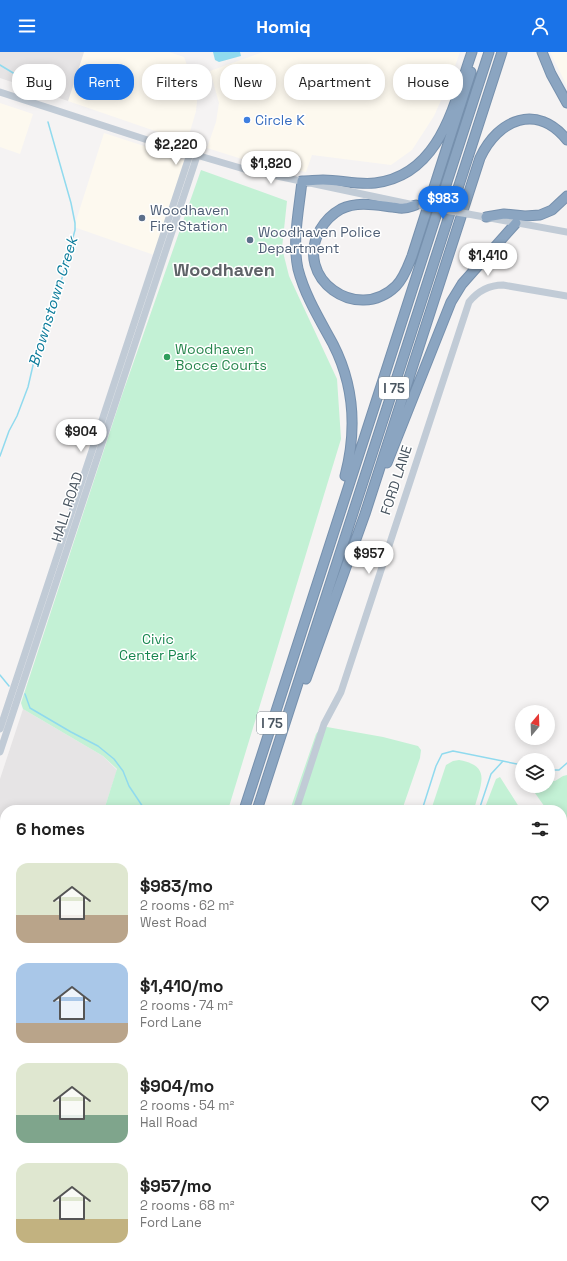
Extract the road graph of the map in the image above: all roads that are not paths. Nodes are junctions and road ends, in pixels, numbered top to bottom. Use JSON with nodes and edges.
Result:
{"nodes":[{"id":1,"x":472,"y":52,"type":"edge"},
{"id":2,"x":477,"y":52,"type":"edge"},
{"id":3,"x":489,"y":52,"type":"edge"},
{"id":4,"x":502,"y":52,"type":"edge"},
{"id":5,"x":542,"y":52,"type":"edge"},
{"id":6,"x":0,"y":92,"type":"edge"},
{"id":7,"x":567,"y":103,"type":"edge"},
{"id":8,"x":567,"y":140,"type":"edge"},
{"id":9,"x":193,"y":155,"type":"junction"},
{"id":10,"x":302,"y":181,"type":"junction"},
{"id":11,"x":567,"y":196,"type":"edge"},
{"id":12,"x":419,"y":206,"type":"junction"},
{"id":13,"x":486,"y":217,"type":"junction"},
{"id":14,"x":516,"y":223,"type":"junction"},
{"id":15,"x":567,"y":232,"type":"edge"},
{"id":16,"x":567,"y":296,"type":"edge"},
{"id":17,"x":96,"y":450,"type":"junction"},
{"id":18,"x":365,"y":514,"type":"junction"},
{"id":19,"x":331,"y":538,"type":"junction"},
{"id":20,"x":286,"y":724,"type":"junction"},
{"id":21,"x":0,"y":729,"type":"edge"},
{"id":22,"x":0,"y":752,"type":"edge"},
{"id":23,"x":246,"y":805,"type":"edge"},
{"id":24,"x":259,"y":805,"type":"edge"},
{"id":25,"x":298,"y":805,"type":"edge"}],
"edges":[{"from":1,"to":10,"type":"highway"},
{"from":2,"to":12,"type":"highway"},
{"from":3,"to":19,"type":"highway","number":"I 75"},
{"from":4,"to":20,"type":"highway","number":"I 75"},
{"from":5,"to":7,"type":"highway"},
{"from":6,"to":9,"type":"street"},
{"from":8,"to":18,"type":"highway"},
{"from":9,"to":10,"type":"street"},
{"from":9,"to":17,"type":"street","name":"HALL ROAD"},
{"from":10,"to":12,"type":"street"},
{"from":10,"to":19,"type":"highway"},
{"from":11,"to":13,"type":"highway"},
{"from":12,"to":13,"type":"street","bridge":true},
{"from":13,"to":14,"type":"street"},
{"from":14,"to":15,"type":"street"},
{"from":14,"to":18,"type":"highway"},
{"from":16,"to":25,"type":"street","name":"FORD LANE"},
{"from":17,"to":21,"type":"street","name":"HALL ROAD"},
{"from":17,"to":22,"type":"street","name":"HALL ROAD"},
{"from":18,"to":20,"type":"highway"},
{"from":19,"to":23,"type":"highway","number":"I 75"},
{"from":20,"to":24,"type":"highway","number":"I 75"}]}
